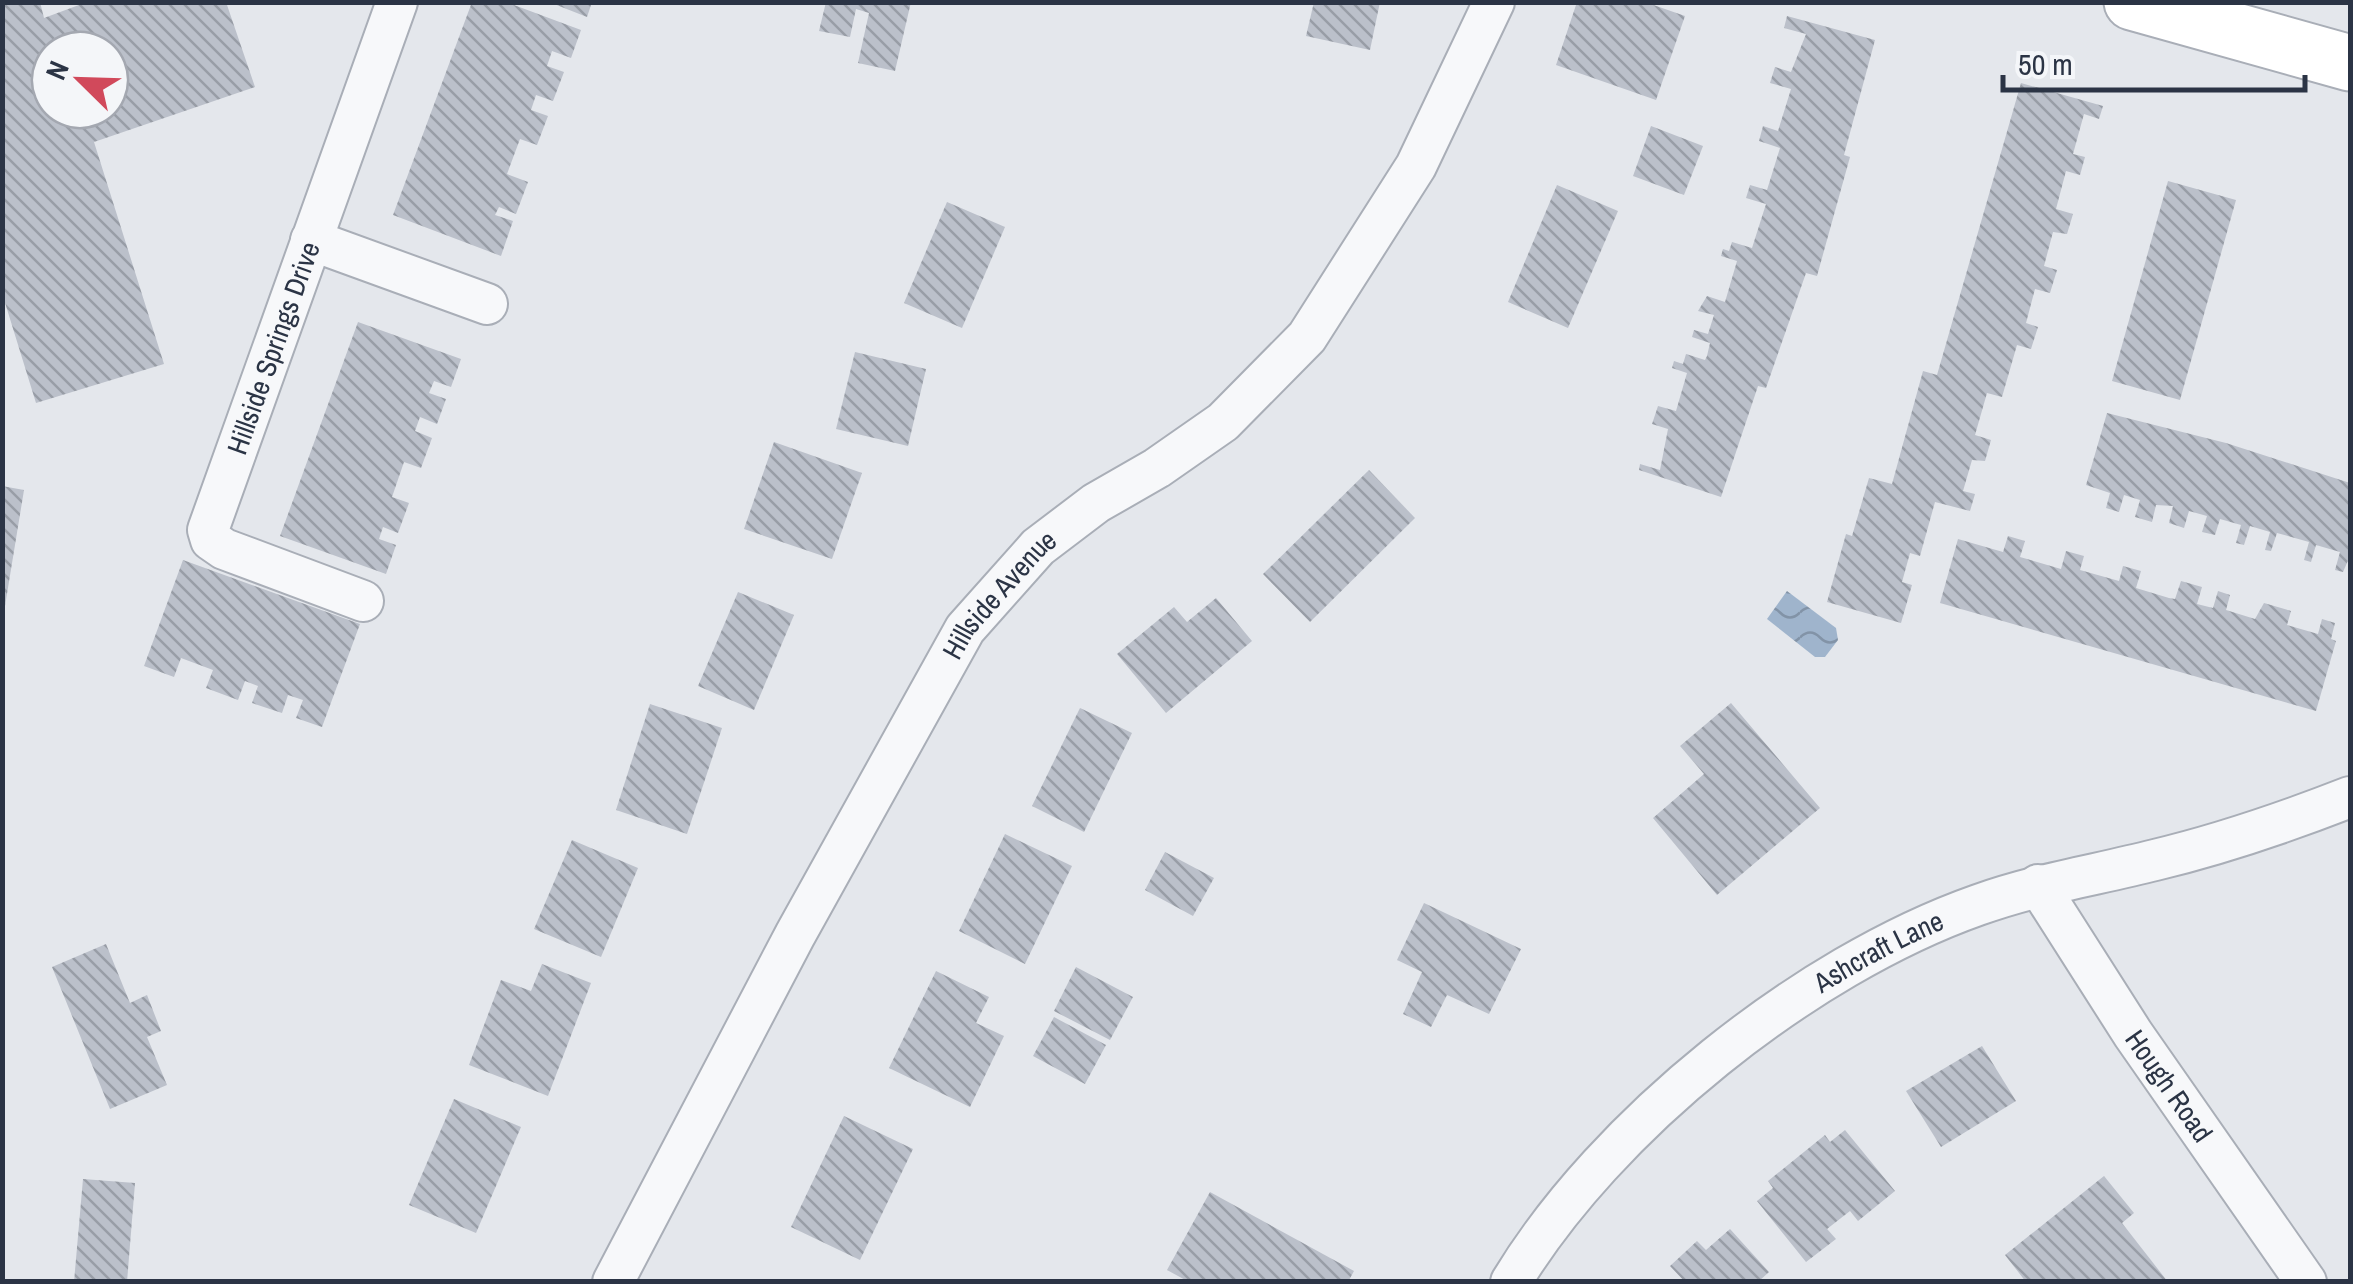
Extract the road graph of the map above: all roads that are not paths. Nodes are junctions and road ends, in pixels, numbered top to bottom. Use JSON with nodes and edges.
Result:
{"nodes":[{"id":1,"x":398,"y":2,"type":"edge"},
{"id":2,"x":1494,"y":2,"type":"edge"},
{"id":3,"x":2132,"y":2,"type":"edge"},
{"id":4,"x":2350,"y":64,"type":"edge"},
{"id":5,"x":311,"y":240,"type":"junction"},
{"id":6,"x":487,"y":304,"type":"dead end"},
{"id":7,"x":363,"y":600,"type":"dead end"},
{"id":8,"x":2350,"y":797,"type":"edge"},
{"id":9,"x":2038,"y":885,"type":"junction"},
{"id":10,"x":614,"y":1282,"type":"edge"},
{"id":11,"x":1512,"y":1282,"type":"edge"},
{"id":12,"x":2306,"y":1282,"type":"edge"}],
"edges":[{"from":1,"to":5,"type":"street","name":"Hillside Springs Drive"},
{"from":2,"to":10,"type":"street","name":"Hillside Avenue"},
{"from":3,"to":4,"type":"main road"},
{"from":5,"to":6,"type":"street"},
{"from":5,"to":7,"type":"street","name":"Hillside Springs Drive"},
{"from":8,"to":9,"type":"street","name":"Ashcraft Lane"},
{"from":9,"to":11,"type":"street","name":"Ashcraft Lane"},
{"from":9,"to":12,"type":"street","name":"Hough Road"}]}
